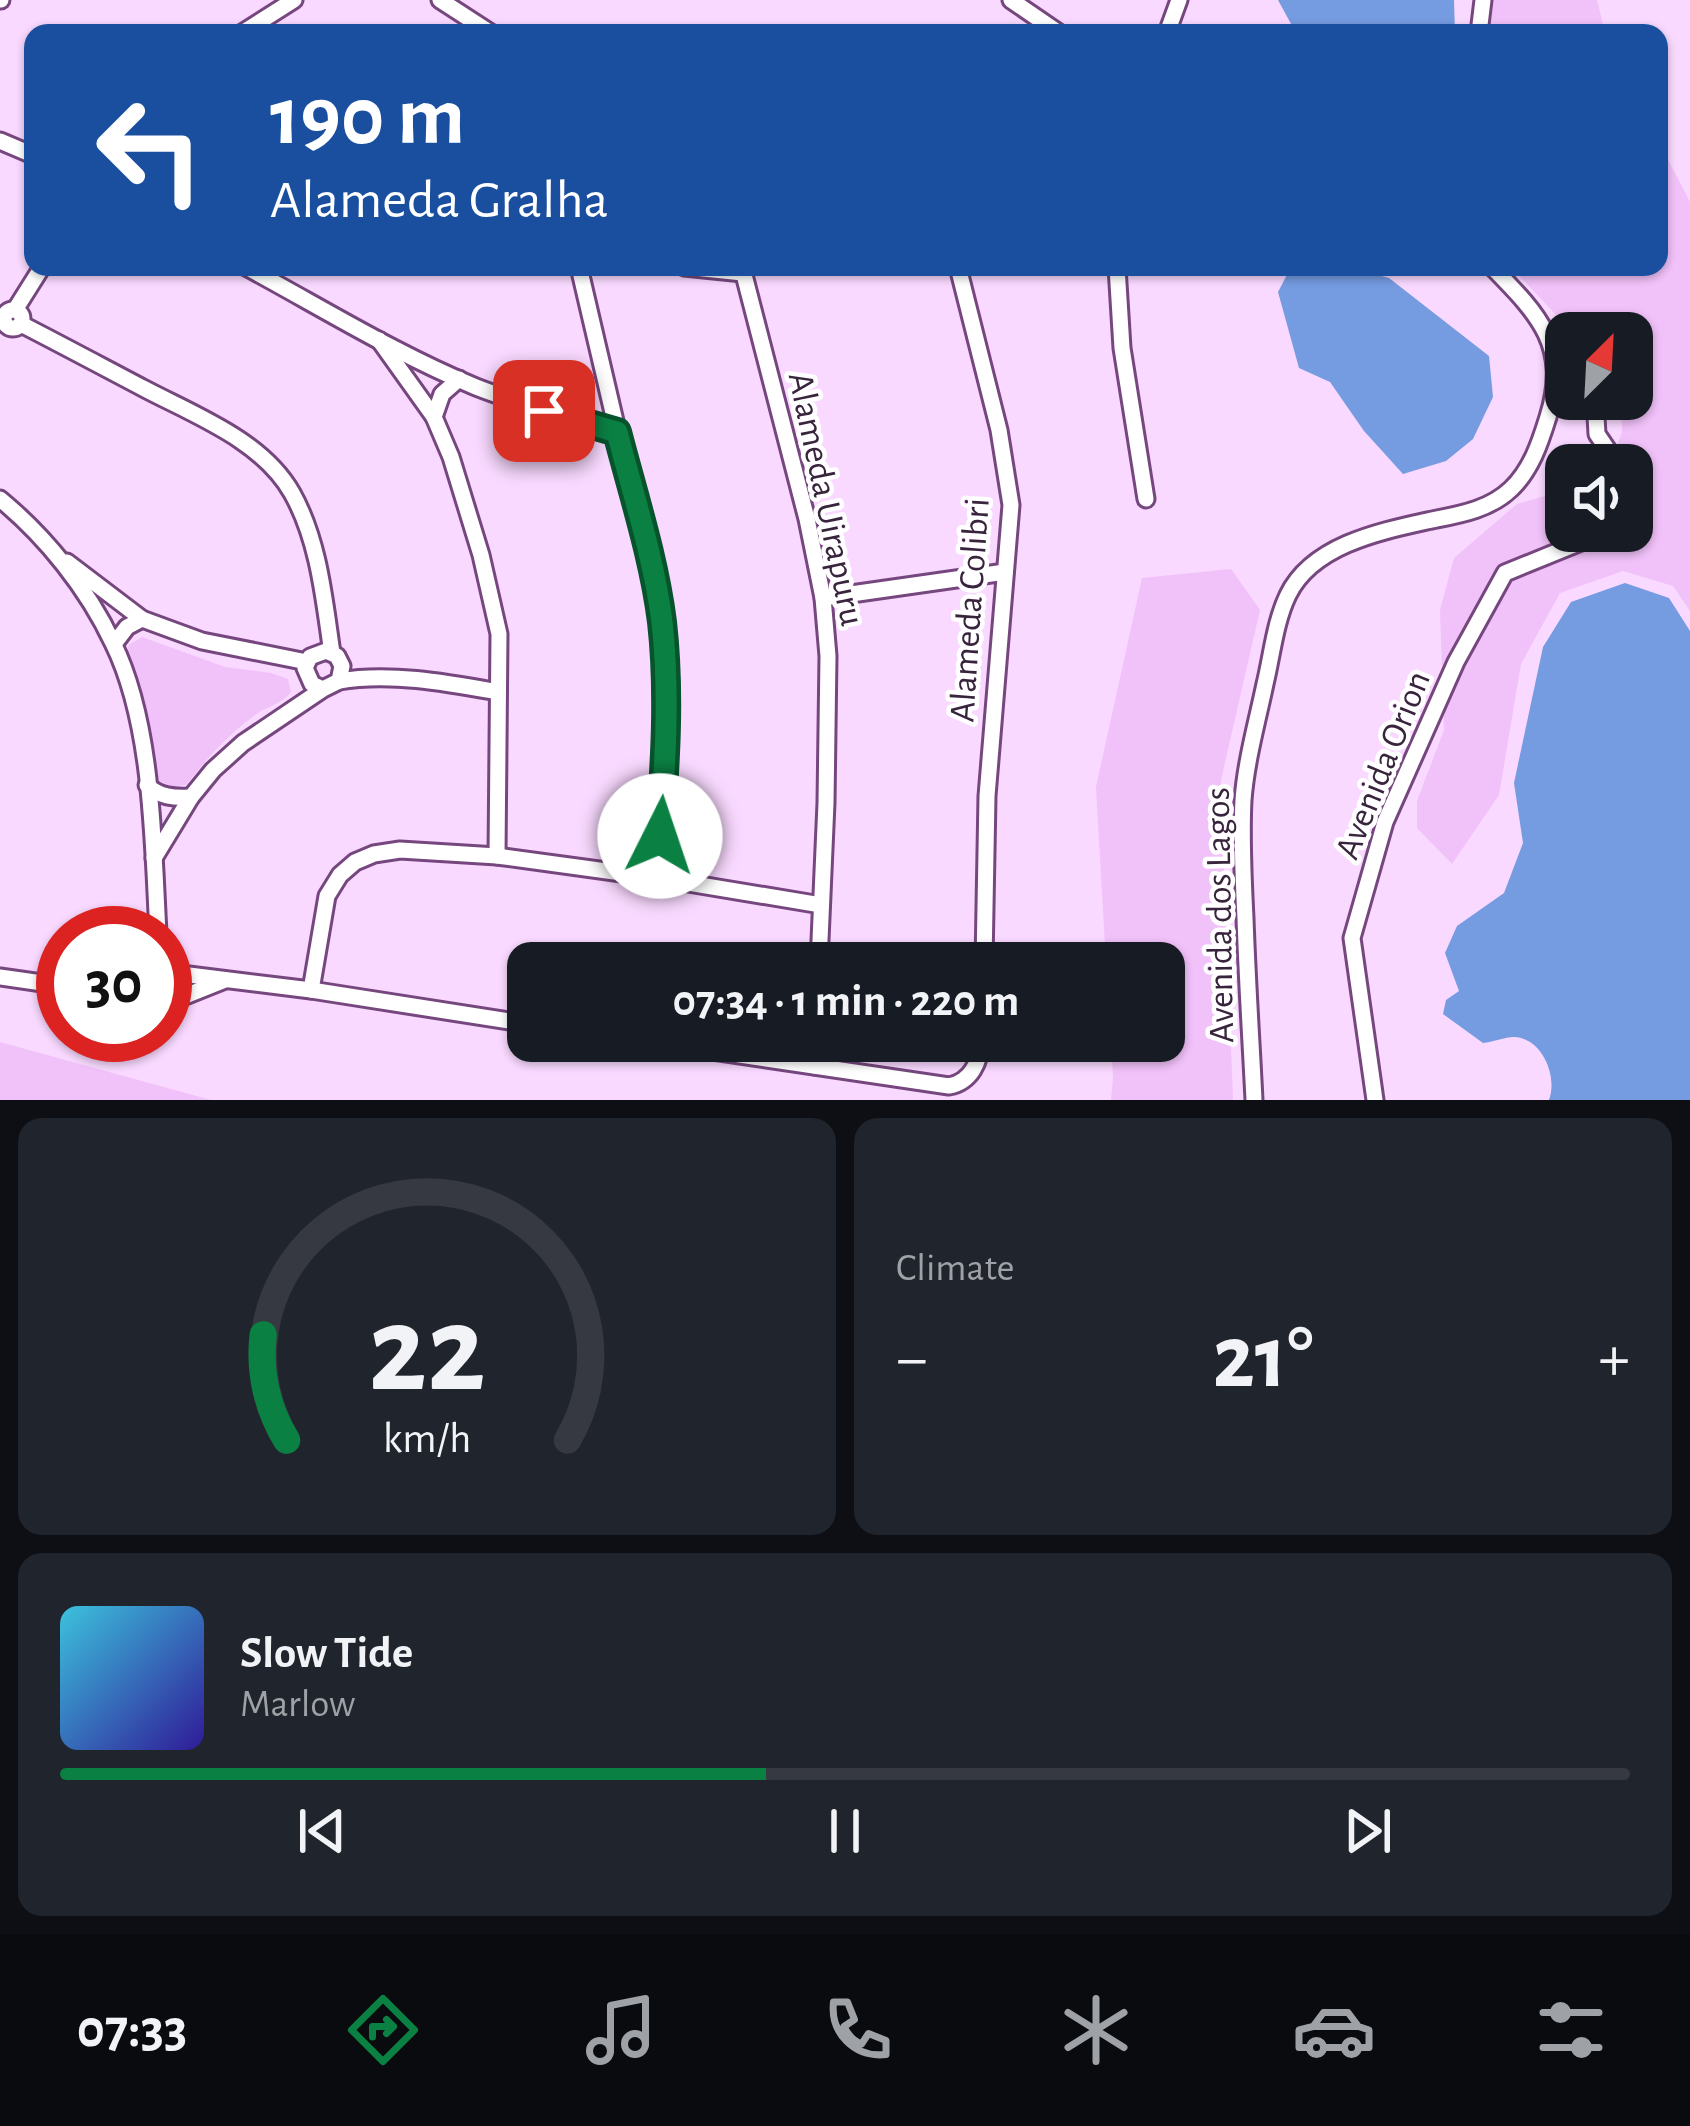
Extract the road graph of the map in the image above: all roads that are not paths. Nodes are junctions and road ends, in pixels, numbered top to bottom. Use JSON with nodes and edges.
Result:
{"nodes":[{"id":1,"x":294,"y":0,"type":"edge"},
{"id":2,"x":440,"y":0,"type":"edge"},
{"id":3,"x":1012,"y":0,"type":"edge"},
{"id":4,"x":1034,"y":8,"type":"edge"},
{"id":5,"x":256,"y":24,"type":"edge"},
{"id":6,"x":477,"y":24,"type":"edge"},
{"id":7,"x":36,"y":276,"type":"edge"},
{"id":8,"x":262,"y":276,"type":"edge"},
{"id":9,"x":581,"y":276,"type":"edge"},
{"id":10,"x":745,"y":276,"type":"edge"},
{"id":11,"x":960,"y":276,"type":"edge"},
{"id":12,"x":1118,"y":276,"type":"edge"},
{"id":13,"x":1500,"y":276,"type":"edge"},
{"id":14,"x":8,"y":321,"type":"edge"},
{"id":15,"x":1545,"y":326,"type":"edge"},
{"id":16,"x":379,"y":340,"type":"junction"},
{"id":17,"x":459,"y":379,"type":"junction"},
{"id":18,"x":434,"y":417,"type":"junction"},
{"id":19,"x":1547,"y":420,"type":"edge"},
{"id":20,"x":617,"y":432,"type":"junction"},
{"id":21,"x":0,"y":499,"type":"edge"},
{"id":22,"x":1146,"y":499,"type":"dead end"},
{"id":23,"x":1556,"y":552,"type":"edge"},
{"id":24,"x":56,"y":553,"type":"junction"},
{"id":25,"x":1005,"y":572,"type":"junction"},
{"id":26,"x":823,"y":598,"type":"junction"},
{"id":27,"x":142,"y":619,"type":"junction"},
{"id":28,"x":114,"y":644,"type":"junction"},
{"id":29,"x":332,"y":653,"type":"junction"},
{"id":30,"x":307,"y":662,"type":"junction"},
{"id":31,"x":331,"y":685,"type":"junction"},
{"id":32,"x":498,"y":692,"type":"junction"},
{"id":33,"x":147,"y":785,"type":"junction"},
{"id":34,"x":191,"y":797,"type":"junction"},
{"id":35,"x":497,"y":856,"type":"junction"},
{"id":36,"x":154,"y":858,"type":"junction"},
{"id":37,"x":658,"y":878,"type":"junction"},
{"id":38,"x":821,"y":905,"type":"junction"},
{"id":39,"x":157,"y":906,"type":"edge"},
{"id":40,"x":820,"y":942,"type":"edge"},
{"id":41,"x":984,"y":942,"type":"edge"},
{"id":42,"x":192,"y":976,"type":"edge"},
{"id":43,"x":0,"y":977,"type":"edge"},
{"id":44,"x":225,"y":980,"type":"junction"},
{"id":45,"x":36,"y":982,"type":"edge"},
{"id":46,"x":311,"y":990,"type":"junction"},
{"id":47,"x":192,"y":993,"type":"edge"},
{"id":48,"x":507,"y":1021,"type":"edge"},
{"id":49,"x":787,"y":1062,"type":"edge"},
{"id":50,"x":814,"y":1062,"type":"edge"},
{"id":51,"x":976,"y":1062,"type":"edge"},
{"id":52,"x":814,"y":1066,"type":"junction"},
{"id":53,"x":1254,"y":1100,"type":"edge"},
{"id":54,"x":1375,"y":1100,"type":"edge"}],
"edges":[{"from":1,"to":5,"type":"street"},
{"from":2,"to":6,"type":"street"},
{"from":3,"to":4,"type":"street"},
{"from":7,"to":14,"type":"street"},
{"from":8,"to":16,"type":"street"},
{"from":9,"to":20,"type":"street"},
{"from":10,"to":26,"type":"street","name":"Alameda Uirapuru"},
{"from":11,"to":25,"type":"street","name":"Alameda Colibri"},
{"from":12,"to":22,"type":"street"},
{"from":13,"to":15,"type":"street","name":"Avenida dos Lagos"},
{"from":14,"to":29,"type":"street"},
{"from":16,"to":17,"type":"street"},
{"from":16,"to":18,"type":"street"},
{"from":17,"to":18,"type":"street"},
{"from":17,"to":20,"type":"street"},
{"from":18,"to":32,"type":"street"},
{"from":19,"to":53,"type":"street","name":"Avenida dos Lagos"},
{"from":20,"to":37,"type":"street"},
{"from":21,"to":24,"type":"street"},
{"from":23,"to":54,"type":"street","name":"Avenida Orion"},
{"from":24,"to":27,"type":"street"},
{"from":24,"to":28,"type":"street"},
{"from":25,"to":26,"type":"street"},
{"from":25,"to":41,"type":"street","name":"Alameda Colibri"},
{"from":26,"to":38,"type":"street","name":"Alameda Uirapuru"},
{"from":27,"to":28,"type":"street"},
{"from":27,"to":30,"type":"street"},
{"from":28,"to":33,"type":"street"},
{"from":29,"to":30,"type":"street"},
{"from":29,"to":31,"type":"street"},
{"from":30,"to":31,"type":"street"},
{"from":31,"to":32,"type":"street"},
{"from":31,"to":34,"type":"street"},
{"from":32,"to":35,"type":"street"},
{"from":33,"to":34,"type":"street"},
{"from":33,"to":36,"type":"street"},
{"from":34,"to":36,"type":"street"},
{"from":35,"to":37,"type":"street"},
{"from":35,"to":46,"type":"street"},
{"from":36,"to":39,"type":"street"},
{"from":37,"to":38,"type":"street"},
{"from":38,"to":40,"type":"street","name":"Alameda Uirapuru"},
{"from":42,"to":44,"type":"street"},
{"from":43,"to":45,"type":"street"},
{"from":44,"to":46,"type":"street"},
{"from":44,"to":47,"type":"street"},
{"from":46,"to":48,"type":"street"},
{"from":49,"to":52,"type":"street"},
{"from":50,"to":52,"type":"street"},
{"from":51,"to":52,"type":"street"}]}
